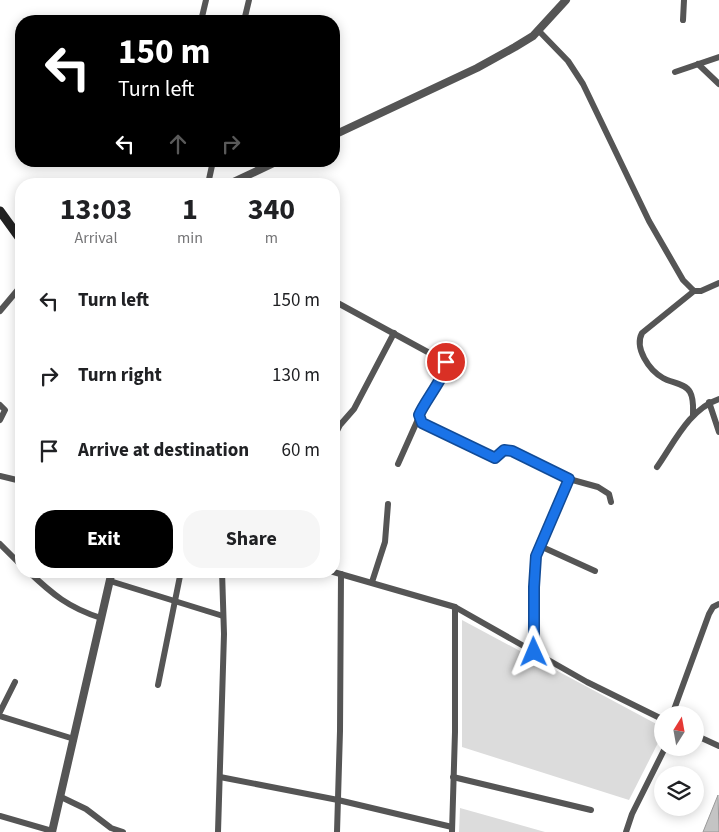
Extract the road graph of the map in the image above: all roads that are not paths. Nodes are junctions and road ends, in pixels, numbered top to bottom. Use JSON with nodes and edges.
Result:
{"nodes":[{"id":1,"x":206,"y":0,"type":"edge"},
{"id":2,"x":249,"y":0,"type":"edge"},
{"id":3,"x":566,"y":0,"type":"edge"},
{"id":4,"x":684,"y":0,"type":"edge"},
{"id":5,"x":202,"y":15,"type":"edge"},
{"id":6,"x":245,"y":15,"type":"edge"},
{"id":7,"x":683,"y":20,"type":"dead end"},
{"id":8,"x":538,"y":30,"type":"junction"},
{"id":9,"x":719,"y":57,"type":"edge"},
{"id":10,"x":698,"y":64,"type":"junction"},
{"id":11,"x":675,"y":72,"type":"dead end"},
{"id":12,"x":719,"y":84,"type":"edge"},
{"id":13,"x":340,"y":132,"type":"edge"},
{"id":14,"x":265,"y":167,"type":"edge"},
{"id":15,"x":242,"y":178,"type":"edge"},
{"id":16,"x":0,"y":211,"type":"edge"},
{"id":17,"x":15,"y":232,"type":"edge"},
{"id":18,"x":719,"y":282,"type":"edge"},
{"id":19,"x":694,"y":291,"type":"junction"},
{"id":20,"x":15,"y":293,"type":"edge"},
{"id":21,"x":340,"y":305,"type":"edge"},
{"id":22,"x":0,"y":311,"type":"edge"},
{"id":23,"x":394,"y":333,"type":"junction"},
{"id":24,"x":719,"y":399,"type":"edge"},
{"id":25,"x":709,"y":402,"type":"junction"},
{"id":26,"x":0,"y":405,"type":"edge"},
{"id":27,"x":693,"y":415,"type":"junction"},
{"id":28,"x":419,"y":417,"type":"junction"},
{"id":29,"x":0,"y":420,"type":"edge"},
{"id":30,"x":340,"y":425,"type":"edge"},
{"id":31,"x":719,"y":432,"type":"edge"},
{"id":32,"x":398,"y":464,"type":"dead end"},
{"id":33,"x":657,"y":467,"type":"dead end"},
{"id":34,"x":0,"y":476,"type":"edge"},
{"id":35,"x":569,"y":479,"type":"junction"},
{"id":36,"x":15,"y":480,"type":"edge"},
{"id":37,"x":611,"y":502,"type":"dead end"},
{"id":38,"x":388,"y":504,"type":"dead end"},
{"id":39,"x":0,"y":544,"type":"edge"},
{"id":40,"x":540,"y":546,"type":"junction"},
{"id":41,"x":15,"y":559,"type":"edge"},
{"id":42,"x":596,"y":571,"type":"dead end"},
{"id":43,"x":341,"y":574,"type":"joint"},
{"id":44,"x":36,"y":578,"type":"edge"},
{"id":45,"x":111,"y":578,"type":"edge"},
{"id":46,"x":180,"y":578,"type":"edge"},
{"id":47,"x":222,"y":578,"type":"edge"},
{"id":48,"x":110,"y":581,"type":"junction"},
{"id":49,"x":372,"y":582,"type":"junction"},
{"id":50,"x":176,"y":601,"type":"junction"},
{"id":51,"x":719,"y":604,"type":"edge"},
{"id":52,"x":455,"y":607,"type":"junction"},
{"id":53,"x":223,"y":616,"type":"junction"},
{"id":54,"x":101,"y":618,"type":"junction"},
{"id":55,"x":534,"y":652,"type":"junction"},
{"id":56,"x":15,"y":682,"type":"dead end"},
{"id":57,"x":158,"y":685,"type":"dead end"},
{"id":58,"x":675,"y":706,"type":"edge"},
{"id":59,"x":0,"y":712,"type":"edge"},
{"id":60,"x":654,"y":715,"type":"edge"},
{"id":61,"x":0,"y":716,"type":"edge"},
{"id":62,"x":704,"y":738,"type":"edge"},
{"id":63,"x":74,"y":739,"type":"junction"},
{"id":64,"x":719,"y":746,"type":"edge"},
{"id":65,"x":660,"y":756,"type":"edge"},
{"id":66,"x":220,"y":777,"type":"junction"},
{"id":67,"x":453,"y":777,"type":"junction"},
{"id":68,"x":61,"y":797,"type":"junction"},
{"id":69,"x":338,"y":800,"type":"junction"},
{"id":70,"x":591,"y":810,"type":"dead end"},
{"id":71,"x":0,"y":816,"type":"edge"},
{"id":72,"x":452,"y":830,"type":"edge"},
{"id":73,"x":52,"y":831,"type":"edge"},
{"id":74,"x":123,"y":832,"type":"edge"},
{"id":75,"x":218,"y":832,"type":"edge"},
{"id":76,"x":337,"y":832,"type":"edge"},
{"id":77,"x":626,"y":832,"type":"edge"}],
"edges":[{"from":1,"to":5,"type":"street"},
{"from":2,"to":6,"type":"street"},
{"from":3,"to":8,"type":"street"},
{"from":4,"to":7,"type":"street"},
{"from":8,"to":13,"type":"street"},
{"from":8,"to":19,"type":"street"},
{"from":9,"to":10,"type":"street"},
{"from":10,"to":11,"type":"street"},
{"from":10,"to":12,"type":"street"},
{"from":14,"to":15,"type":"street"},
{"from":16,"to":17,"type":"main road"},
{"from":18,"to":19,"type":"street"},
{"from":19,"to":27,"type":"street"},
{"from":20,"to":22,"type":"street"},
{"from":21,"to":23,"type":"street"},
{"from":23,"to":28,"type":"street"},
{"from":23,"to":30,"type":"street"},
{"from":24,"to":25,"type":"street"},
{"from":25,"to":27,"type":"street"},
{"from":25,"to":31,"type":"street"},
{"from":26,"to":29,"type":"street"},
{"from":27,"to":33,"type":"street"},
{"from":28,"to":32,"type":"street"},
{"from":28,"to":35,"type":"street"},
{"from":34,"to":36,"type":"street"},
{"from":35,"to":37,"type":"street"},
{"from":35,"to":40,"type":"street"},
{"from":38,"to":49,"type":"street"},
{"from":39,"to":41,"type":"street"},
{"from":40,"to":42,"type":"street"},
{"from":40,"to":55,"type":"street"},
{"from":43,"to":49,"type":"street"},
{"from":43,"to":69,"type":"street"},
{"from":44,"to":54,"type":"street"},
{"from":45,"to":48,"type":"street"},
{"from":46,"to":50,"type":"street"},
{"from":47,"to":53,"type":"street"},
{"from":48,"to":50,"type":"street"},
{"from":48,"to":54,"type":"street"},
{"from":49,"to":52,"type":"street"},
{"from":50,"to":53,"type":"street"},
{"from":50,"to":57,"type":"street"},
{"from":51,"to":58,"type":"street"},
{"from":52,"to":55,"type":"street"},
{"from":52,"to":67,"type":"street"},
{"from":53,"to":66,"type":"street"},
{"from":54,"to":63,"type":"street"},
{"from":55,"to":60,"type":"street"},
{"from":56,"to":59,"type":"street"},
{"from":61,"to":63,"type":"street"},
{"from":62,"to":64,"type":"street"},
{"from":63,"to":68,"type":"street"},
{"from":65,"to":77,"type":"street"},
{"from":66,"to":69,"type":"street"},
{"from":66,"to":75,"type":"street"},
{"from":67,"to":70,"type":"street"},
{"from":67,"to":72,"type":"street"},
{"from":68,"to":73,"type":"street"},
{"from":68,"to":74,"type":"street"},
{"from":69,"to":72,"type":"street"},
{"from":69,"to":76,"type":"street"},
{"from":71,"to":73,"type":"street"}]}
